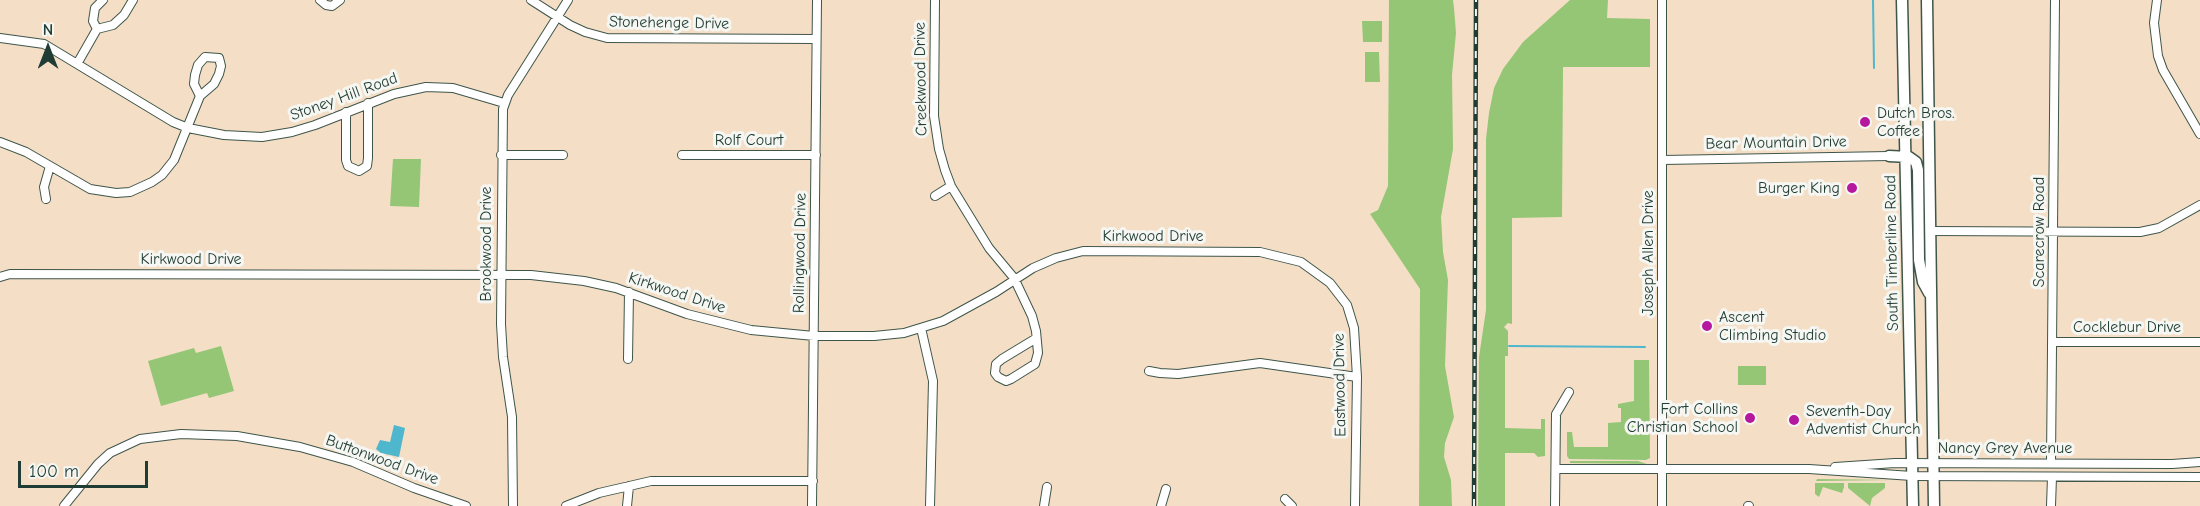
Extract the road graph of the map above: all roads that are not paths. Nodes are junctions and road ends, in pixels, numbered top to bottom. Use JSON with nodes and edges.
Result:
{"nodes":[{"id":1,"x":103,"y":0,"type":"edge"},
{"id":2,"x":133,"y":0,"type":"edge"},
{"id":3,"x":320,"y":0,"type":"edge"},
{"id":4,"x":340,"y":0,"type":"edge"},
{"id":5,"x":531,"y":0,"type":"edge"},
{"id":6,"x":568,"y":0,"type":"edge"},
{"id":7,"x":817,"y":0,"type":"edge"},
{"id":8,"x":935,"y":0,"type":"edge"},
{"id":9,"x":1662,"y":0,"type":"edge"},
{"id":10,"x":1902,"y":0,"type":"edge"},
{"id":11,"x":1927,"y":0,"type":"edge"},
{"id":12,"x":2055,"y":0,"type":"edge"},
{"id":13,"x":2157,"y":0,"type":"edge"},
{"id":14,"x":557,"y":17,"type":"junction"},
{"id":15,"x":97,"y":29,"type":"junction"},
{"id":16,"x":0,"y":38,"type":"edge"},
{"id":17,"x":816,"y":39,"type":"junction"},
{"id":18,"x":77,"y":64,"type":"junction"},
{"id":19,"x":200,"y":96,"type":"dead end"},
{"id":20,"x":368,"y":103,"type":"junction"},
{"id":21,"x":504,"y":103,"type":"junction"},
{"id":22,"x":346,"y":112,"type":"junction"},
{"id":23,"x":188,"y":128,"type":"junction"},
{"id":24,"x":2200,"y":134,"type":"edge"},
{"id":25,"x":0,"y":142,"type":"edge"},
{"id":26,"x":501,"y":155,"type":"junction"},
{"id":27,"x":562,"y":155,"type":"dead end"},
{"id":28,"x":682,"y":155,"type":"dead end"},
{"id":29,"x":816,"y":155,"type":"junction"},
{"id":30,"x":1889,"y":156,"type":"joint"},
{"id":31,"x":1905,"y":156,"type":"junction"},
{"id":32,"x":1663,"y":160,"type":"junction"},
{"id":33,"x":50,"y":166,"type":"junction"},
{"id":34,"x":951,"y":186,"type":"junction"},
{"id":35,"x":935,"y":196,"type":"dead end"},
{"id":36,"x":46,"y":199,"type":"dead end"},
{"id":37,"x":2200,"y":205,"type":"edge"},
{"id":38,"x":1930,"y":231,"type":"junction"},
{"id":39,"x":2054,"y":231,"type":"junction"},
{"id":40,"x":501,"y":275,"type":"junction"},
{"id":41,"x":1321,"y":275,"type":"joint"},
{"id":42,"x":0,"y":277,"type":"edge"},
{"id":43,"x":1014,"y":279,"type":"junction"},
{"id":44,"x":629,"y":292,"type":"junction"},
{"id":45,"x":1930,"y":296,"type":"junction"},
{"id":46,"x":921,"y":328,"type":"junction"},
{"id":47,"x":814,"y":336,"type":"junction"},
{"id":48,"x":1035,"y":339,"type":"junction"},
{"id":49,"x":2053,"y":342,"type":"junction"},
{"id":50,"x":2200,"y":342,"type":"edge"},
{"id":51,"x":628,"y":358,"type":"dead end"},
{"id":52,"x":1149,"y":371,"type":"dead end"},
{"id":53,"x":1357,"y":377,"type":"junction"},
{"id":54,"x":1569,"y":392,"type":"dead end"},
{"id":55,"x":2200,"y":462,"type":"edge"},
{"id":56,"x":1912,"y":463,"type":"junction"},
{"id":57,"x":1934,"y":463,"type":"junction"},
{"id":58,"x":2051,"y":463,"type":"junction"},
{"id":59,"x":1556,"y":470,"type":"junction"},
{"id":60,"x":1662,"y":470,"type":"junction"},
{"id":61,"x":1809,"y":470,"type":"junction"},
{"id":62,"x":1912,"y":476,"type":"junction"},
{"id":63,"x":1934,"y":476,"type":"junction"},
{"id":64,"x":2052,"y":477,"type":"junction"},
{"id":65,"x":2200,"y":477,"type":"edge"},
{"id":66,"x":813,"y":481,"type":"junction"},
{"id":67,"x":629,"y":486,"type":"junction"},
{"id":68,"x":1047,"y":487,"type":"dead end"},
{"id":69,"x":1166,"y":489,"type":"dead end"},
{"id":70,"x":64,"y":506,"type":"edge"},
{"id":71,"x":466,"y":506,"type":"edge"},
{"id":72,"x":513,"y":506,"type":"edge"},
{"id":73,"x":566,"y":506,"type":"edge"},
{"id":74,"x":627,"y":506,"type":"edge"},
{"id":75,"x":812,"y":506,"type":"edge"},
{"id":76,"x":930,"y":506,"type":"edge"},
{"id":77,"x":1044,"y":506,"type":"edge"},
{"id":78,"x":1161,"y":506,"type":"edge"},
{"id":79,"x":1355,"y":506,"type":"edge"},
{"id":80,"x":1555,"y":506,"type":"edge"},
{"id":81,"x":1662,"y":506,"type":"edge"},
{"id":82,"x":1913,"y":506,"type":"edge"},
{"id":83,"x":1934,"y":506,"type":"edge"},
{"id":84,"x":2051,"y":506,"type":"edge"}],
"edges":[{"from":1,"to":15,"type":"street"},
{"from":2,"to":15,"type":"street"},
{"from":3,"to":4,"type":"street"},
{"from":5,"to":14,"type":"street","name":"Stonehenge Drive"},
{"from":6,"to":14,"type":"street","name":"Brookwood Drive"},
{"from":7,"to":17,"type":"street","name":"Rollingwood Drive"},
{"from":8,"to":34,"type":"street","name":"Creekwood Drive"},
{"from":9,"to":32,"type":"street","name":"Joseph Allen Drive"},
{"from":10,"to":31,"type":"main road","name":"South Timberline Road"},
{"from":11,"to":38,"type":"main road"},
{"from":12,"to":39,"type":"street","name":"Scarecrow Road"},
{"from":13,"to":24,"type":"street"},
{"from":14,"to":17,"type":"street","name":"Stonehenge Drive"},
{"from":14,"to":21,"type":"street","name":"Brookwood Drive"},
{"from":15,"to":18,"type":"street"},
{"from":16,"to":18,"type":"street","name":"Stoney Hill Road"},
{"from":17,"to":29,"type":"street","name":"Rollingwood Drive"},
{"from":18,"to":23,"type":"street","name":"Stoney Hill Road"},
{"from":19,"to":23,"type":"street"},
{"from":20,"to":21,"type":"street","name":"Stoney Hill Road"},
{"from":20,"to":22,"type":"street","name":"Stoney Hill Road"},
{"from":20,"to":22,"type":"street"},
{"from":21,"to":26,"type":"street","name":"Brookwood Drive"},
{"from":22,"to":23,"type":"street","name":"Stoney Hill Road"},
{"from":23,"to":33,"type":"street"},
{"from":25,"to":33,"type":"street"},
{"from":26,"to":27,"type":"street"},
{"from":26,"to":40,"type":"street","name":"Brookwood Drive"},
{"from":28,"to":29,"type":"street","name":"Rolf Court"},
{"from":29,"to":47,"type":"street","name":"Rollingwood Drive"},
{"from":30,"to":31,"type":"main road"},
{"from":30,"to":32,"type":"street","name":"Bear Mountain Drive"},
{"from":31,"to":45,"type":"main road"},
{"from":31,"to":56,"type":"main road","name":"South Timberline Road"},
{"from":32,"to":60,"type":"street","name":"Joseph Allen Drive"},
{"from":33,"to":36,"type":"street"},
{"from":34,"to":35,"type":"street"},
{"from":34,"to":43,"type":"street","name":"Creekwood Drive"},
{"from":37,"to":39,"type":"street"},
{"from":38,"to":39,"type":"street"},
{"from":38,"to":45,"type":"main road"},
{"from":39,"to":49,"type":"street","name":"Scarecrow Road"},
{"from":40,"to":42,"type":"street","name":"Kirkwood Drive"},
{"from":40,"to":44,"type":"street","name":"Kirkwood Drive"},
{"from":40,"to":72,"type":"street","name":"Brookwood Drive"},
{"from":41,"to":43,"type":"street","name":"Kirkwood Drive"},
{"from":41,"to":53,"type":"street","name":"Eastwood Drive"},
{"from":43,"to":46,"type":"street","name":"Kirkwood Drive"},
{"from":43,"to":48,"type":"street","name":"Creekwood Drive"},
{"from":44,"to":47,"type":"street","name":"Kirkwood Drive"},
{"from":44,"to":51,"type":"street"},
{"from":45,"to":57,"type":"main road"},
{"from":46,"to":47,"type":"street","name":"Kirkwood Drive"},
{"from":46,"to":76,"type":"street"},
{"from":47,"to":66,"type":"street","name":"Rollingwood Drive"},
{"from":48,"to":48,"type":"street","name":"Creekwood Drive"},
{"from":49,"to":50,"type":"street","name":"Cocklebur Drive"},
{"from":49,"to":58,"type":"street","name":"Scarecrow Road"},
{"from":52,"to":53,"type":"street"},
{"from":53,"to":79,"type":"street","name":"Eastwood Drive"},
{"from":54,"to":59,"type":"street"},
{"from":55,"to":58,"type":"street","name":"Nancy Grey Avenue"},
{"from":56,"to":57,"type":"street","name":"Nancy Grey Avenue"},
{"from":56,"to":61,"type":"street","name":"Nancy Grey Avenue"},
{"from":56,"to":62,"type":"main road","name":"South Timberline Road"},
{"from":57,"to":58,"type":"street","name":"Nancy Grey Avenue"},
{"from":57,"to":63,"type":"main road"},
{"from":59,"to":60,"type":"street","name":"Nancy Grey Avenue"},
{"from":59,"to":80,"type":"street"},
{"from":60,"to":61,"type":"street","name":"Nancy Grey Avenue"},
{"from":60,"to":81,"type":"street","name":"Joseph Allen Drive"},
{"from":61,"to":62,"type":"street","name":"Nancy Grey Avenue"},
{"from":62,"to":63,"type":"street","name":"Nancy Grey Avenue"},
{"from":62,"to":82,"type":"main road","name":"South Timberline Road"},
{"from":63,"to":64,"type":"street","name":"Nancy Grey Avenue"},
{"from":63,"to":83,"type":"main road"},
{"from":64,"to":65,"type":"street","name":"Nancy Grey Avenue"},
{"from":64,"to":84,"type":"street"},
{"from":66,"to":67,"type":"street"},
{"from":66,"to":75,"type":"street","name":"Rollingwood Drive"},
{"from":67,"to":73,"type":"street"},
{"from":67,"to":74,"type":"street"},
{"from":68,"to":77,"type":"street"},
{"from":69,"to":78,"type":"street"},
{"from":70,"to":71,"type":"street","name":"Buttonwood Drive"}]}
